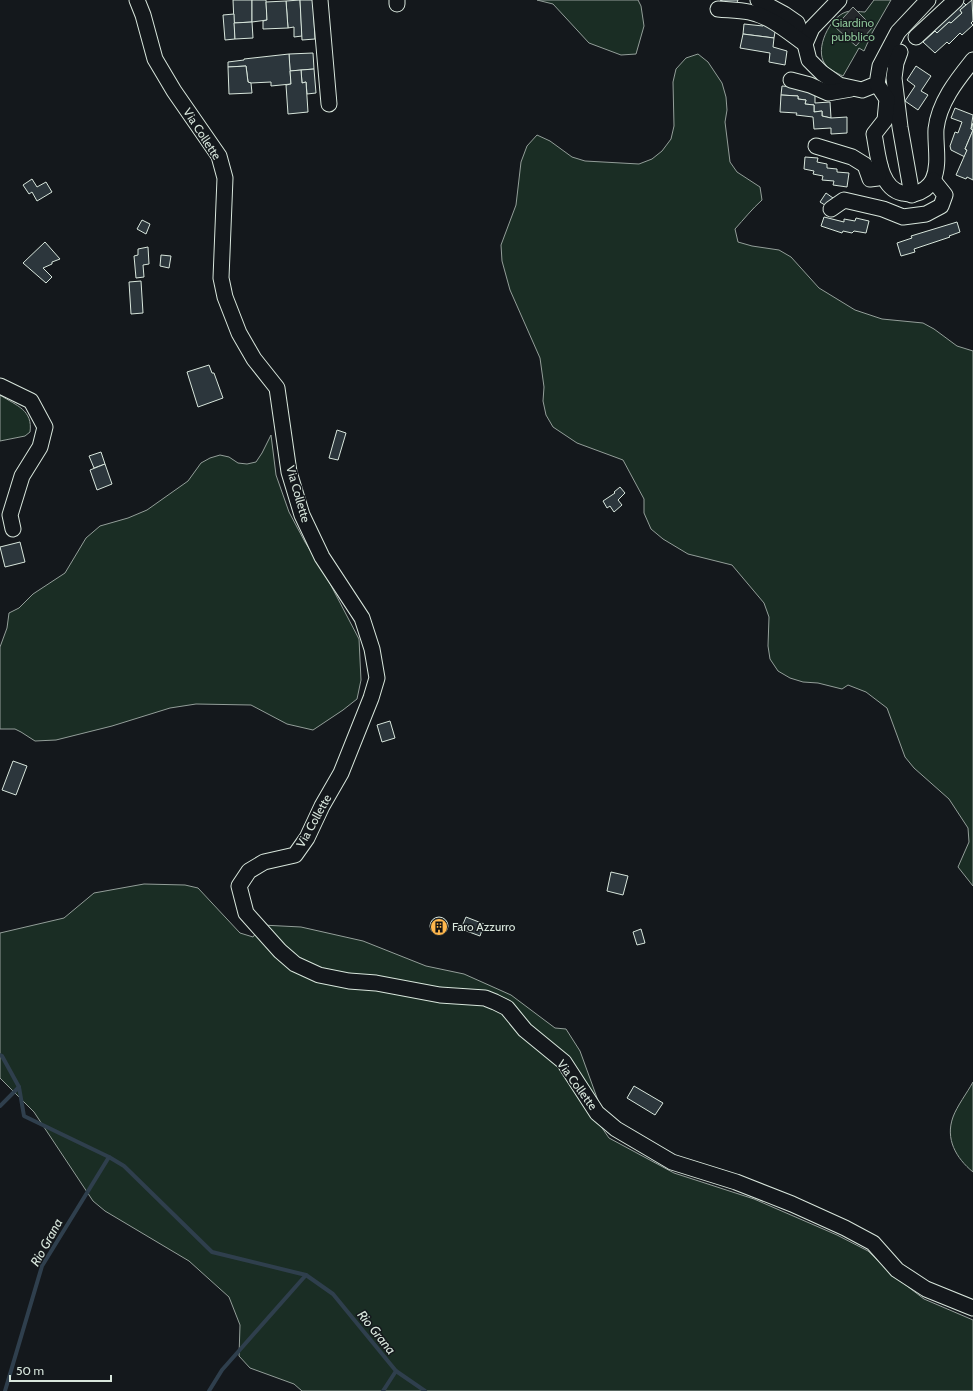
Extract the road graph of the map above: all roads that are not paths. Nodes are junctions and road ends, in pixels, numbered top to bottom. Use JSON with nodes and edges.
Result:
{"nodes":[{"id":1,"x":137,"y":0,"type":"edge"},
{"id":2,"x":320,"y":0,"type":"edge"},
{"id":3,"x":758,"y":0,"type":"edge"},
{"id":4,"x":838,"y":0,"type":"edge"},
{"id":5,"x":928,"y":0,"type":"edge"},
{"id":6,"x":956,"y":0,"type":"edge"},
{"id":7,"x":718,"y":9,"type":"dead end"},
{"id":8,"x":916,"y":37,"type":"dead end"},
{"id":9,"x":805,"y":44,"type":"junction"},
{"id":10,"x":900,"y":52,"type":"dead end"},
{"id":11,"x":973,"y":60,"type":"edge"},
{"id":12,"x":791,"y":80,"type":"dead end"},
{"id":13,"x":877,"y":84,"type":"junction"},
{"id":14,"x":855,"y":89,"type":"junction"},
{"id":15,"x":329,"y":104,"type":"dead end"},
{"id":16,"x":816,"y":146,"type":"dead end"},
{"id":17,"x":880,"y":166,"type":"junction"},
{"id":18,"x":933,"y":180,"type":"junction"},
{"id":19,"x":912,"y":195,"type":"junction"},
{"id":20,"x":831,"y":209,"type":"dead end"},
{"id":21,"x":0,"y":386,"type":"edge"},
{"id":22,"x":13,"y":529,"type":"dead end"},
{"id":23,"x":973,"y":1308,"type":"edge"}],
"edges":[{"from":1,"to":23,"type":"street","name":"Via Collette"},
{"from":2,"to":15,"type":"street"},
{"from":3,"to":9,"type":"street"},
{"from":4,"to":9,"type":"street"},
{"from":5,"to":13,"type":"street"},
{"from":6,"to":8,"type":"street"},
{"from":7,"to":9,"type":"street"},
{"from":9,"to":14,"type":"street"},
{"from":10,"to":19,"type":"street"},
{"from":11,"to":18,"type":"street"},
{"from":12,"to":14,"type":"street"},
{"from":13,"to":14,"type":"street"},
{"from":13,"to":17,"type":"street"},
{"from":16,"to":17,"type":"street"},
{"from":17,"to":19,"type":"street"},
{"from":18,"to":19,"type":"street"},
{"from":18,"to":20,"type":"street"},
{"from":21,"to":22,"type":"street"}]}
